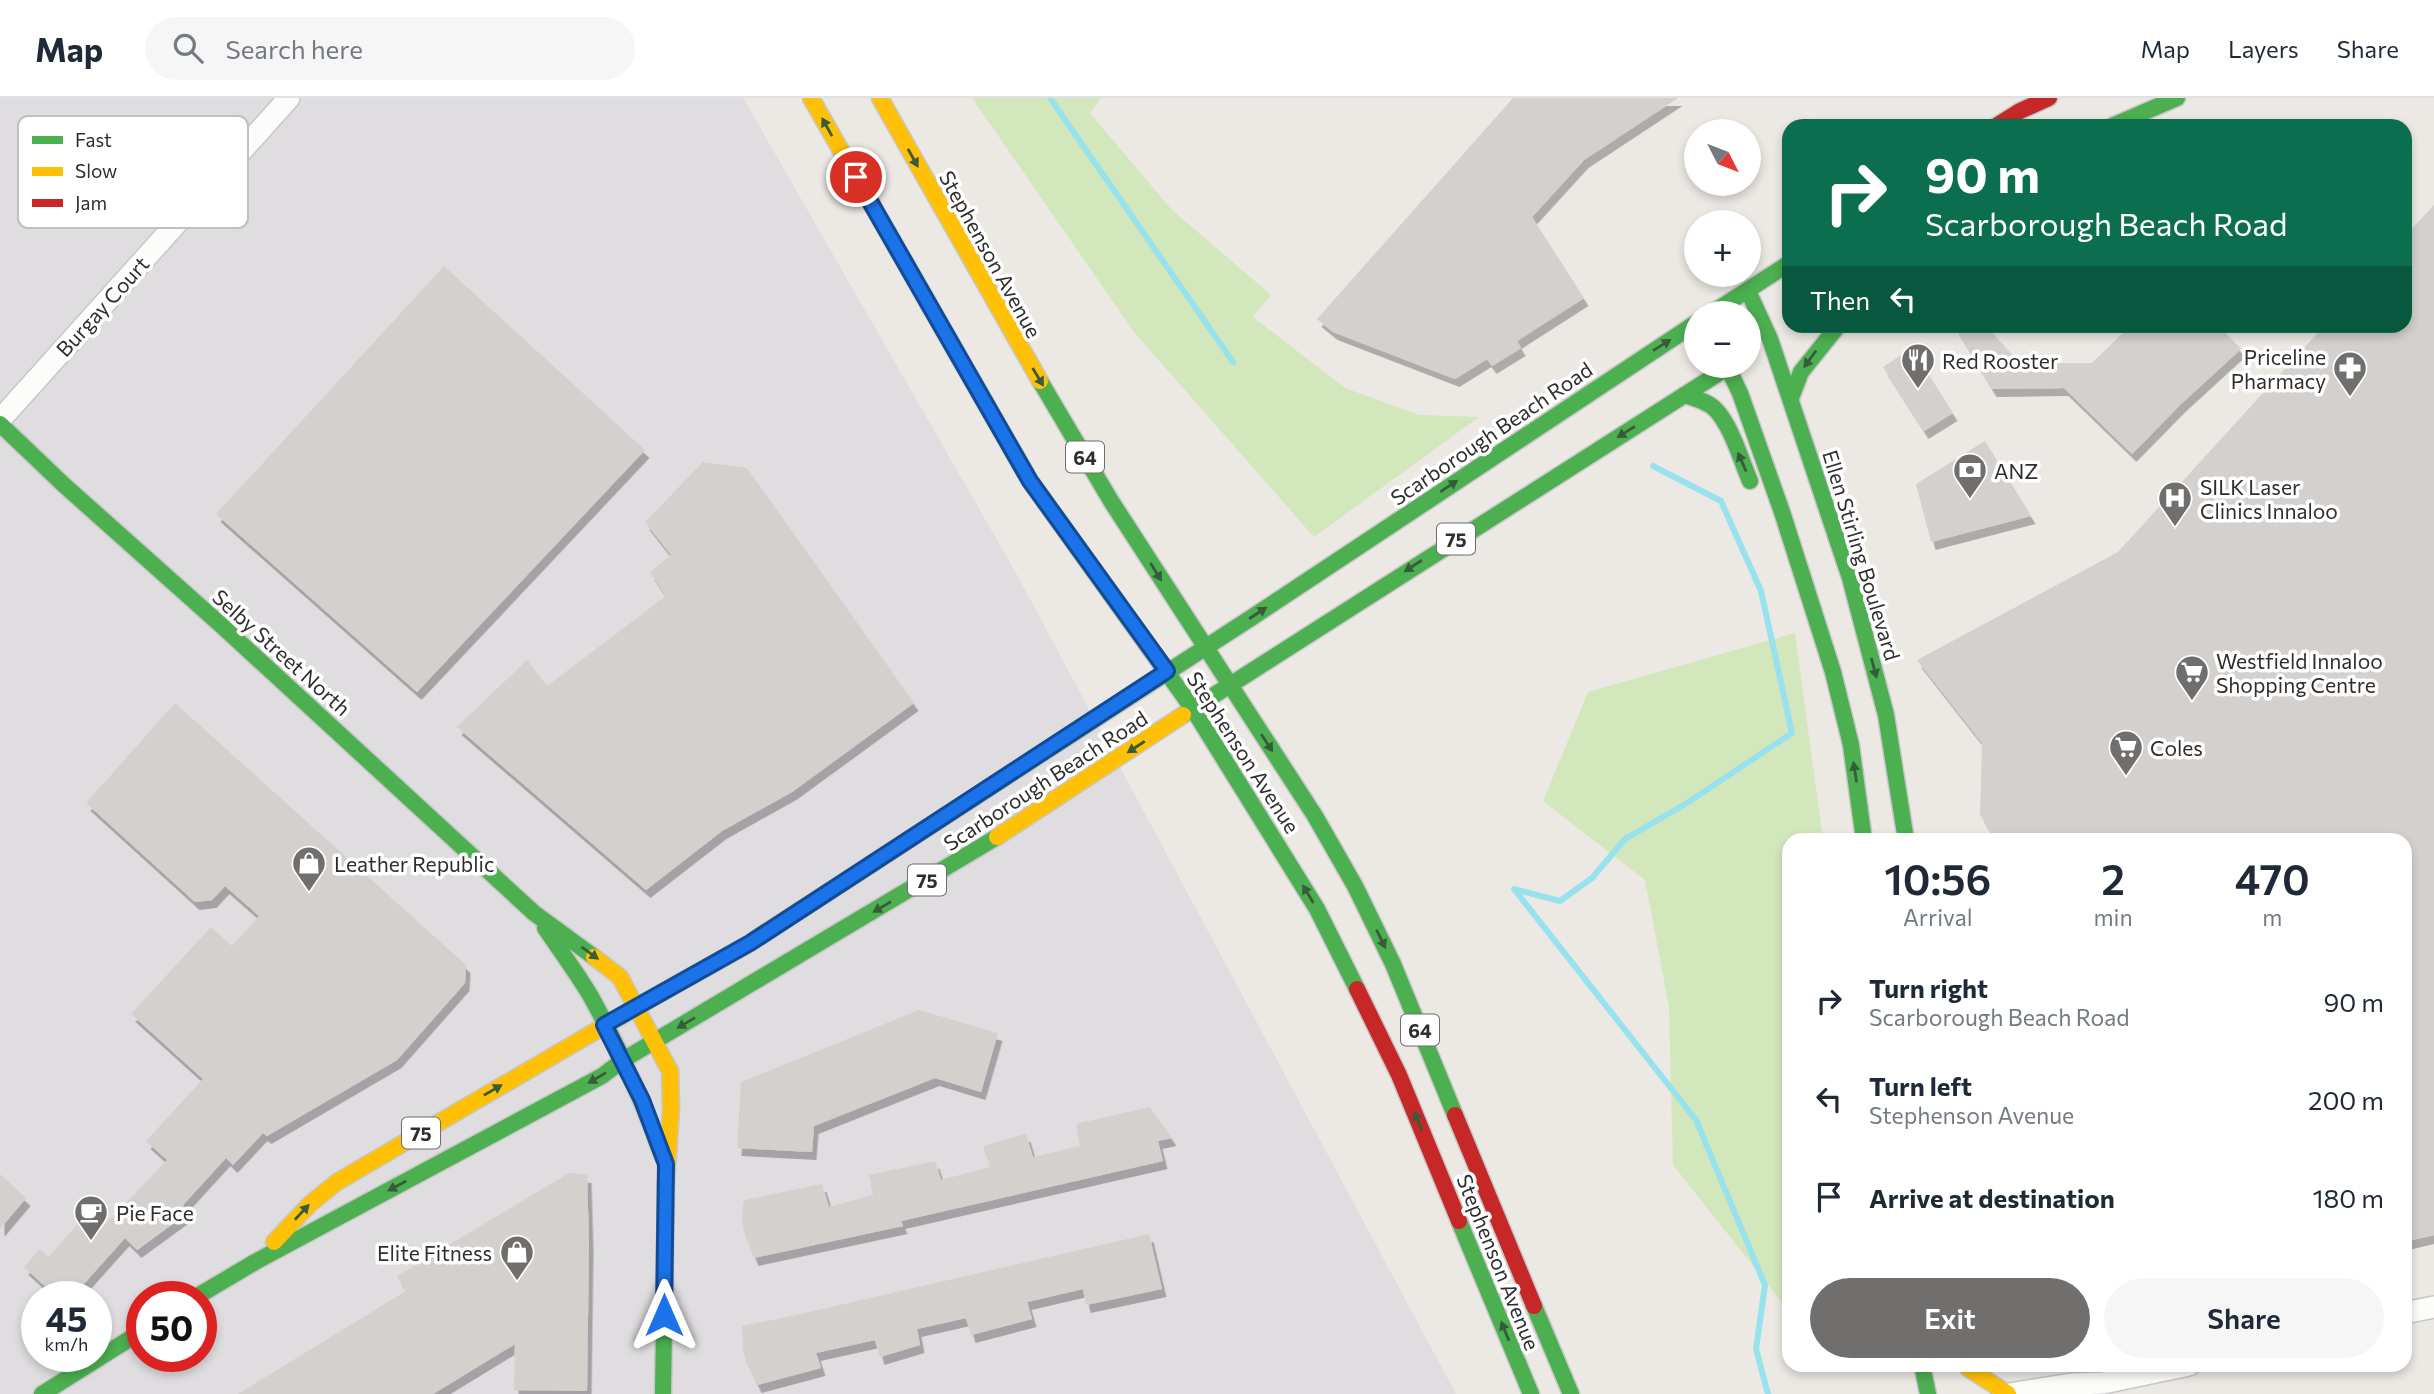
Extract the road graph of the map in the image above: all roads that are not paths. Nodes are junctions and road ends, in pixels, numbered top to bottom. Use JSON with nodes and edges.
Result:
{"nodes":[{"id":1,"x":289,"y":98,"type":"edge"},
{"id":2,"x":811,"y":98,"type":"edge"},
{"id":3,"x":880,"y":98,"type":"edge"},
{"id":4,"x":2026,"y":98,"type":"edge"},
{"id":5,"x":2049,"y":98,"type":"edge"},
{"id":6,"x":2176,"y":98,"type":"edge"},
{"id":7,"x":2004,"y":119,"type":"edge"},
{"id":8,"x":2009,"y":119,"type":"edge"},
{"id":9,"x":2128,"y":119,"type":"edge"},
{"id":10,"x":248,"y":144,"type":"edge"},
{"id":11,"x":173,"y":228,"type":"edge"},
{"id":12,"x":1782,"y":268,"type":"edge"},
{"id":13,"x":1748,"y":291,"type":"junction"},
{"id":14,"x":1732,"y":301,"type":"edge"},
{"id":15,"x":1684,"y":331,"type":"edge"},
{"id":16,"x":1832,"y":333,"type":"edge"},
{"id":17,"x":1710,"y":378,"type":"edge"},
{"id":18,"x":1733,"y":378,"type":"edge"},
{"id":19,"x":1684,"y":395,"type":"junction"},
{"id":20,"x":1791,"y":398,"type":"junction"},
{"id":21,"x":0,"y":422,"type":"edge"},
{"id":22,"x":1755,"y":493,"type":"dead end"},
{"id":23,"x":1770,"y":529,"type":"dead end"},
{"id":24,"x":1806,"y":588,"type":"junction"},
{"id":25,"x":1204,"y":647,"type":"junction"},
{"id":26,"x":1167,"y":671,"type":"junction"},
{"id":27,"x":1230,"y":686,"type":"junction"},
{"id":28,"x":1193,"y":709,"type":"junction"},
{"id":29,"x":1863,"y":833,"type":"edge"},
{"id":30,"x":1905,"y":833,"type":"edge"},
{"id":31,"x":534,"y":913,"type":"junction"},
{"id":32,"x":636,"y":1007,"type":"junction"},
{"id":33,"x":604,"y":1025,"type":"junction"},
{"id":34,"x":655,"y":1041,"type":"junction"},
{"id":35,"x":623,"y":1060,"type":"junction"},
{"id":36,"x":666,"y":1164,"type":"junction"},
{"id":37,"x":255,"y":1262,"type":"junction"},
{"id":38,"x":217,"y":1285,"type":"edge"},
{"id":39,"x":2434,"y":1307,"type":"edge"},
{"id":40,"x":2412,"y":1311,"type":"edge"},
{"id":41,"x":126,"y":1341,"type":"edge"},
{"id":42,"x":1923,"y":1372,"type":"edge"},
{"id":43,"x":1969,"y":1372,"type":"edge"},
{"id":44,"x":1975,"y":1372,"type":"edge"},
{"id":45,"x":2162,"y":1372,"type":"edge"},
{"id":46,"x":2097,"y":1389,"type":"edge"},
{"id":47,"x":42,"y":1394,"type":"edge"},
{"id":48,"x":663,"y":1394,"type":"edge"},
{"id":49,"x":1531,"y":1394,"type":"edge"},
{"id":50,"x":1571,"y":1394,"type":"edge"},
{"id":51,"x":1927,"y":1394,"type":"edge"},
{"id":52,"x":1972,"y":1394,"type":"edge"},
{"id":53,"x":2008,"y":1394,"type":"edge"}],
"edges":[{"from":1,"to":10,"type":"street","name":"Burgay Court"},
{"from":26,"to":2,"type":"main road","name":"Stephenson Avenue","number":"64","one_way":true},
{"from":3,"to":25,"type":"main road","name":"Stephenson Avenue","number":"64","one_way":true},
{"from":4,"to":7,"type":"main road"},
{"from":5,"to":8,"type":"main road"},
{"from":6,"to":9,"type":"main road"},
{"from":11,"to":21,"type":"street","name":"Burgay Court"},
{"from":12,"to":13,"type":"main road"},
{"from":13,"to":14,"type":"main road"},
{"from":13,"to":20,"type":"main road","name":"Ellen Stirling Boulevard"},
{"from":25,"to":15,"type":"main road","name":"Scarborough Beach Road","number":"75","one_way":true},
{"from":16,"to":20,"type":"main road","one_way":true},
{"from":17,"to":19,"type":"main road","name":"Scarborough Beach Road","number":"75"},
{"from":18,"to":24,"type":"main road"},
{"from":22,"to":19,"type":"main road","one_way":true},
{"from":19,"to":27,"type":"main road","name":"Scarborough Beach Road","number":"75","one_way":true},
{"from":20,"to":30,"type":"main road","name":"Ellen Stirling Boulevard","one_way":true},
{"from":21,"to":31,"type":"main road","name":"Selby Street North"},
{"from":23,"to":24,"type":"main road"},
{"from":29,"to":24,"type":"main road","one_way":true},
{"from":25,"to":26,"type":"main road","name":"Scarborough Beach Road","number":"75"},
{"from":25,"to":27,"type":"main road","name":"Stephenson Avenue","number":"64"},
{"from":26,"to":28,"type":"main road","name":"Stephenson Avenue","number":"64"},
{"from":26,"to":32,"type":"main road","name":"Scarborough Beach Road","number":"75"},
{"from":27,"to":28,"type":"main road","name":"Scarborough Beach Road","number":"75"},
{"from":27,"to":50,"type":"main road","name":"Stephenson Avenue","number":"64","one_way":true},
{"from":28,"to":34,"type":"main road","name":"Scarborough Beach Road","number":"75","one_way":true},
{"from":49,"to":28,"type":"main road","name":"Stephenson Avenue","number":"64","one_way":true},
{"from":31,"to":32,"type":"main road","name":"Selby Street North","one_way":true},
{"from":31,"to":33,"type":"main road","name":"Selby Street North"},
{"from":32,"to":33,"type":"main road","name":"Scarborough Beach Road","number":"75"},
{"from":32,"to":34,"type":"main road","name":"Selby Street North"},
{"from":33,"to":35,"type":"main road","name":"Selby Street North"},
{"from":37,"to":33,"type":"main road","name":"Scarborough Beach Road","number":"75","one_way":true},
{"from":34,"to":35,"type":"main road","name":"Scarborough Beach Road","number":"75"},
{"from":34,"to":36,"type":"main road","name":"Selby Street North"},
{"from":35,"to":36,"type":"main road","name":"Selby Street North"},
{"from":35,"to":37,"type":"main road","name":"Scarborough Beach Road","number":"75","one_way":true},
{"from":36,"to":48,"type":"main road","name":"Selby Street North"},
{"from":37,"to":38,"type":"main road","name":"Scarborough Beach Road","number":"75"},
{"from":39,"to":40,"type":"street"},
{"from":41,"to":47,"type":"main road"},
{"from":42,"to":51,"type":"main road"},
{"from":43,"to":52,"type":"main road"},
{"from":44,"to":53,"type":"main road"},
{"from":45,"to":46,"type":"street"},
{"from":46,"to":53,"type":"street"}]}
